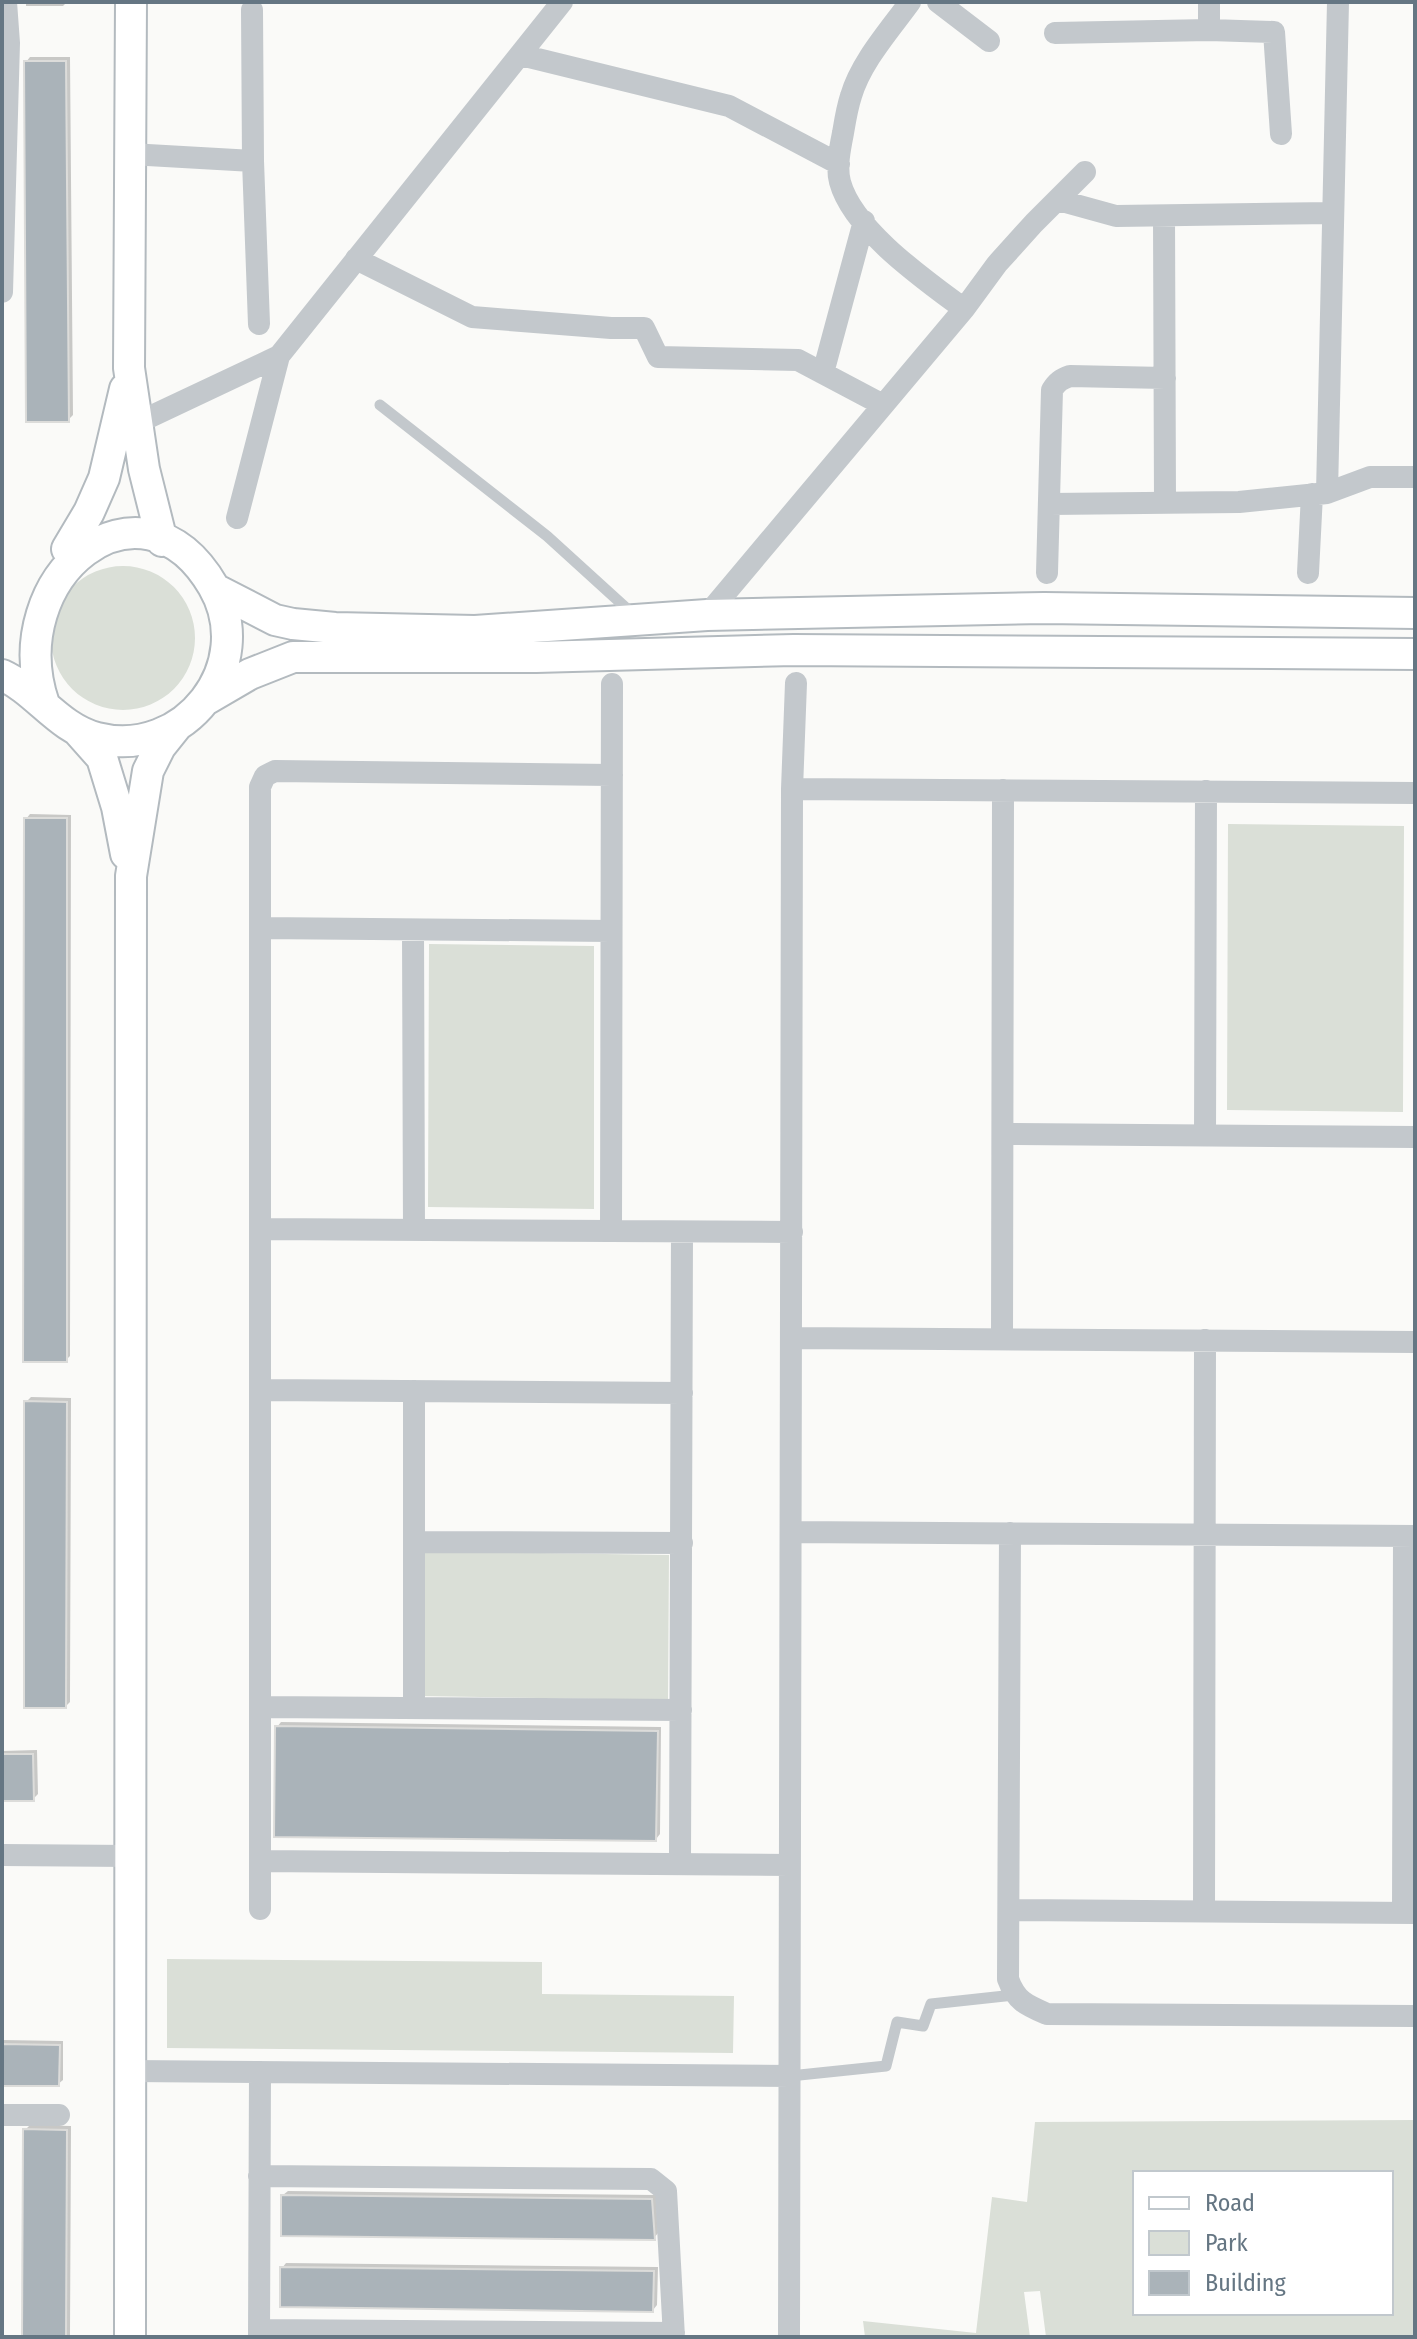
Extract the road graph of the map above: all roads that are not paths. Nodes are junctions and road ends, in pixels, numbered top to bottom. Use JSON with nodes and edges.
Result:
{"nodes":[{"id":1,"x":6,"y":2,"type":"edge"},
{"id":2,"x":131,"y":2,"type":"edge"},
{"id":3,"x":562,"y":2,"type":"edge"},
{"id":4,"x":910,"y":2,"type":"edge"},
{"id":5,"x":938,"y":2,"type":"edge"},
{"id":6,"x":1209,"y":2,"type":"edge"},
{"id":7,"x":1338,"y":2,"type":"edge"},
{"id":8,"x":252,"y":10,"type":"dead end"},
{"id":9,"x":1209,"y":30,"type":"junction"},
{"id":10,"x":1055,"y":33,"type":"dead end"},
{"id":11,"x":989,"y":41,"type":"dead end"},
{"id":12,"x":6,"y":43,"type":"edge"},
{"id":13,"x":521,"y":55,"type":"junction"},
{"id":14,"x":1281,"y":134,"type":"dead end"},
{"id":15,"x":130,"y":154,"type":"junction"},
{"id":16,"x":253,"y":161,"type":"junction"},
{"id":17,"x":839,"y":164,"type":"junction"},
{"id":18,"x":1085,"y":172,"type":"dead end"},
{"id":19,"x":1058,"y":200,"type":"junction"},
{"id":20,"x":1333,"y":213,"type":"junction"},
{"id":21,"x":1164,"y":216,"type":"junction"},
{"id":22,"x":864,"y":221,"type":"junction"},
{"id":23,"x":356,"y":259,"type":"junction"},
{"id":24,"x":2,"y":292,"type":"edge"},
{"id":25,"x":964,"y":309,"type":"junction"},
{"id":26,"x":259,"y":324,"type":"dead end"},
{"id":27,"x":279,"y":356,"type":"junction"},
{"id":28,"x":129,"y":368,"type":"junction"},
{"id":29,"x":823,"y":373,"type":"junction"},
{"id":30,"x":1165,"y":378,"type":"junction"},
{"id":31,"x":380,"y":405,"type":"dead end"},
{"id":32,"x":883,"y":405,"type":"junction"},
{"id":33,"x":137,"y":423,"type":"junction"},
{"id":34,"x":1415,"y":477,"type":"edge"},
{"id":35,"x":1319,"y":493,"type":"junction"},
{"id":36,"x":1165,"y":502,"type":"junction"},
{"id":37,"x":1050,"y":504,"type":"junction"},
{"id":38,"x":237,"y":518,"type":"dead end"},
{"id":39,"x":162,"y":541,"type":"junction"},
{"id":40,"x":67,"y":549,"type":"junction"},
{"id":41,"x":1047,"y":573,"type":"dead end"},
{"id":42,"x":1308,"y":573,"type":"dead end"},
{"id":43,"x":215,"y":589,"type":"junction"},
{"id":44,"x":1415,"y":613,"type":"edge"},
{"id":45,"x":707,"y":615,"type":"junction"},
{"id":46,"x":639,"y":619,"type":"junction"},
{"id":47,"x":1415,"y":654,"type":"edge"},
{"id":48,"x":2,"y":675,"type":"edge"},
{"id":49,"x":796,"y":683,"type":"dead end"},
{"id":50,"x":612,"y":684,"type":"dead end"},
{"id":51,"x":207,"y":699,"type":"junction"},
{"id":52,"x":44,"y":704,"type":"junction"},
{"id":53,"x":176,"y":727,"type":"junction"},
{"id":54,"x":78,"y":731,"type":"junction"},
{"id":55,"x":612,"y":775,"type":"junction"},
{"id":56,"x":792,"y":789,"type":"junction"},
{"id":57,"x":1003,"y":790,"type":"junction"},
{"id":58,"x":1206,"y":791,"type":"junction"},
{"id":59,"x":1415,"y":793,"type":"edge"},
{"id":60,"x":131,"y":876,"type":"junction"},
{"id":61,"x":261,"y":928,"type":"junction"},
{"id":62,"x":413,"y":930,"type":"junction"},
{"id":63,"x":611,"y":931,"type":"junction"},
{"id":64,"x":1003,"y":1134,"type":"junction"},
{"id":65,"x":1205,"y":1135,"type":"junction"},
{"id":66,"x":1415,"y":1137,"type":"edge"},
{"id":67,"x":262,"y":1229,"type":"junction"},
{"id":68,"x":414,"y":1230,"type":"junction"},
{"id":69,"x":611,"y":1231,"type":"junction"},
{"id":70,"x":682,"y":1232,"type":"junction"},
{"id":71,"x":792,"y":1232,"type":"junction"},
{"id":72,"x":791,"y":1338,"type":"junction"},
{"id":73,"x":1002,"y":1339,"type":"junction"},
{"id":74,"x":1205,"y":1340,"type":"junction"},
{"id":75,"x":1415,"y":1342,"type":"edge"},
{"id":76,"x":262,"y":1390,"type":"junction"},
{"id":77,"x":414,"y":1391,"type":"junction"},
{"id":78,"x":682,"y":1393,"type":"junction"},
{"id":79,"x":791,"y":1532,"type":"junction"},
{"id":80,"x":1010,"y":1533,"type":"junction"},
{"id":81,"x":1204,"y":1534,"type":"junction"},
{"id":82,"x":1410,"y":1536,"type":"edge"},
{"id":83,"x":414,"y":1542,"type":"junction"},
{"id":84,"x":682,"y":1543,"type":"junction"},
{"id":85,"x":261,"y":1707,"type":"junction"},
{"id":86,"x":414,"y":1708,"type":"junction"},
{"id":87,"x":681,"y":1710,"type":"junction"},
{"id":88,"x":2,"y":1855,"type":"edge"},
{"id":89,"x":130,"y":1856,"type":"junction"},
{"id":90,"x":260,"y":1861,"type":"junction"},
{"id":91,"x":680,"y":1864,"type":"junction"},
{"id":92,"x":789,"y":1865,"type":"junction"},
{"id":93,"x":260,"y":1909,"type":"dead end"},
{"id":94,"x":1009,"y":1910,"type":"junction"},
{"id":95,"x":1204,"y":1911,"type":"junction"},
{"id":96,"x":1409,"y":1912,"type":"edge"},
{"id":97,"x":1014,"y":1995,"type":"junction"},
{"id":98,"x":1415,"y":2016,"type":"edge"},
{"id":99,"x":130,"y":2071,"type":"junction"},
{"id":100,"x":260,"y":2072,"type":"junction"},
{"id":101,"x":790,"y":2076,"type":"junction"},
{"id":102,"x":2,"y":2115,"type":"edge"},
{"id":103,"x":59,"y":2115,"type":"dead end"},
{"id":104,"x":259,"y":2176,"type":"junction"},
{"id":105,"x":259,"y":2334,"type":"edge"},
{"id":106,"x":416,"y":2334,"type":"edge"},
{"id":107,"x":674,"y":2335,"type":"edge"},
{"id":108,"x":130,"y":2337,"type":"edge"},
{"id":109,"x":789,"y":2337,"type":"edge"}],
"edges":[{"from":1,"to":12,"type":"street"},
{"from":2,"to":15,"type":"main road"},
{"from":3,"to":13,"type":"street"},
{"from":4,"to":17,"type":"street"},
{"from":5,"to":11,"type":"street"},
{"from":6,"to":9,"type":"street"},
{"from":7,"to":20,"type":"street"},
{"from":8,"to":16,"type":"street"},
{"from":9,"to":10,"type":"street"},
{"from":9,"to":14,"type":"street"},
{"from":12,"to":24,"type":"street"},
{"from":13,"to":17,"type":"street"},
{"from":13,"to":23,"type":"street"},
{"from":15,"to":16,"type":"street"},
{"from":15,"to":28,"type":"main road"},
{"from":16,"to":26,"type":"street"},
{"from":17,"to":22,"type":"street"},
{"from":18,"to":19,"type":"street"},
{"from":19,"to":21,"type":"street"},
{"from":19,"to":25,"type":"street"},
{"from":20,"to":21,"type":"street"},
{"from":20,"to":35,"type":"street"},
{"from":21,"to":30,"type":"street"},
{"from":22,"to":25,"type":"street"},
{"from":22,"to":29,"type":"street"},
{"from":23,"to":27,"type":"street"},
{"from":23,"to":29,"type":"street"},
{"from":25,"to":32,"type":"street"},
{"from":27,"to":33,"type":"street"},
{"from":27,"to":38,"type":"street"},
{"from":28,"to":33,"type":"main road"},
{"from":28,"to":40,"type":"main road"},
{"from":29,"to":32,"type":"street"},
{"from":30,"to":36,"type":"street"},
{"from":30,"to":37,"type":"street"},
{"from":31,"to":46,"type":"lane"},
{"from":32,"to":45,"type":"street"},
{"from":33,"to":39,"type":"main road"},
{"from":34,"to":35,"type":"street"},
{"from":35,"to":36,"type":"street"},
{"from":35,"to":42,"type":"street"},
{"from":36,"to":37,"type":"street"},
{"from":37,"to":41,"type":"street"},
{"from":39,"to":40,"type":"main road"},
{"from":39,"to":43,"type":"main road"},
{"from":40,"to":52,"type":"main road"},
{"from":43,"to":46,"type":"main road"},
{"from":43,"to":51,"type":"main road"},
{"from":44,"to":45,"type":"main road"},
{"from":45,"to":46,"type":"main road"},
{"from":47,"to":51,"type":"main road"},
{"from":48,"to":52,"type":"main road"},
{"from":49,"to":56,"type":"street"},
{"from":50,"to":55,"type":"street"},
{"from":51,"to":53,"type":"main road"},
{"from":52,"to":54,"type":"main road"},
{"from":53,"to":54,"type":"main road"},
{"from":53,"to":60,"type":"main road"},
{"from":54,"to":60,"type":"main road"},
{"from":55,"to":61,"type":"street"},
{"from":55,"to":63,"type":"street"},
{"from":56,"to":57,"type":"street"},
{"from":56,"to":71,"type":"street"},
{"from":57,"to":58,"type":"street"},
{"from":57,"to":64,"type":"street"},
{"from":58,"to":59,"type":"street"},
{"from":58,"to":65,"type":"street"},
{"from":60,"to":89,"type":"main road"},
{"from":61,"to":62,"type":"street"},
{"from":61,"to":67,"type":"street"},
{"from":62,"to":63,"type":"street"},
{"from":62,"to":68,"type":"street"},
{"from":63,"to":69,"type":"street"},
{"from":64,"to":65,"type":"street"},
{"from":64,"to":73,"type":"street"},
{"from":65,"to":66,"type":"street"},
{"from":67,"to":68,"type":"street"},
{"from":67,"to":76,"type":"street"},
{"from":68,"to":69,"type":"street"},
{"from":69,"to":70,"type":"street"},
{"from":70,"to":71,"type":"street"},
{"from":70,"to":78,"type":"street"},
{"from":71,"to":72,"type":"street"},
{"from":72,"to":73,"type":"street"},
{"from":72,"to":79,"type":"street"},
{"from":73,"to":74,"type":"street"},
{"from":74,"to":75,"type":"street"},
{"from":74,"to":81,"type":"street"},
{"from":76,"to":77,"type":"street"},
{"from":76,"to":85,"type":"street"},
{"from":77,"to":78,"type":"street"},
{"from":77,"to":83,"type":"street"},
{"from":78,"to":84,"type":"street"},
{"from":79,"to":80,"type":"street"},
{"from":79,"to":92,"type":"street"},
{"from":80,"to":81,"type":"street"},
{"from":80,"to":94,"type":"street"},
{"from":81,"to":82,"type":"street"},
{"from":81,"to":95,"type":"street"},
{"from":82,"to":96,"type":"street"},
{"from":83,"to":84,"type":"street"},
{"from":83,"to":86,"type":"street"},
{"from":84,"to":87,"type":"street"},
{"from":85,"to":86,"type":"street"},
{"from":85,"to":90,"type":"street"},
{"from":86,"to":87,"type":"street"},
{"from":87,"to":91,"type":"street"},
{"from":88,"to":89,"type":"street"},
{"from":89,"to":99,"type":"main road"},
{"from":90,"to":91,"type":"street"},
{"from":90,"to":93,"type":"street"},
{"from":91,"to":92,"type":"street"},
{"from":92,"to":101,"type":"street"},
{"from":94,"to":95,"type":"street"},
{"from":94,"to":97,"type":"street"},
{"from":95,"to":96,"type":"street"},
{"from":97,"to":98,"type":"street"},
{"from":97,"to":101,"type":"lane"},
{"from":99,"to":100,"type":"street"},
{"from":99,"to":108,"type":"main road"},
{"from":100,"to":101,"type":"street"},
{"from":100,"to":104,"type":"street"},
{"from":101,"to":109,"type":"street"},
{"from":102,"to":103,"type":"street"},
{"from":104,"to":105,"type":"street"},
{"from":104,"to":107,"type":"street"},
{"from":105,"to":106,"type":"street"},
{"from":106,"to":107,"type":"street"}]}
